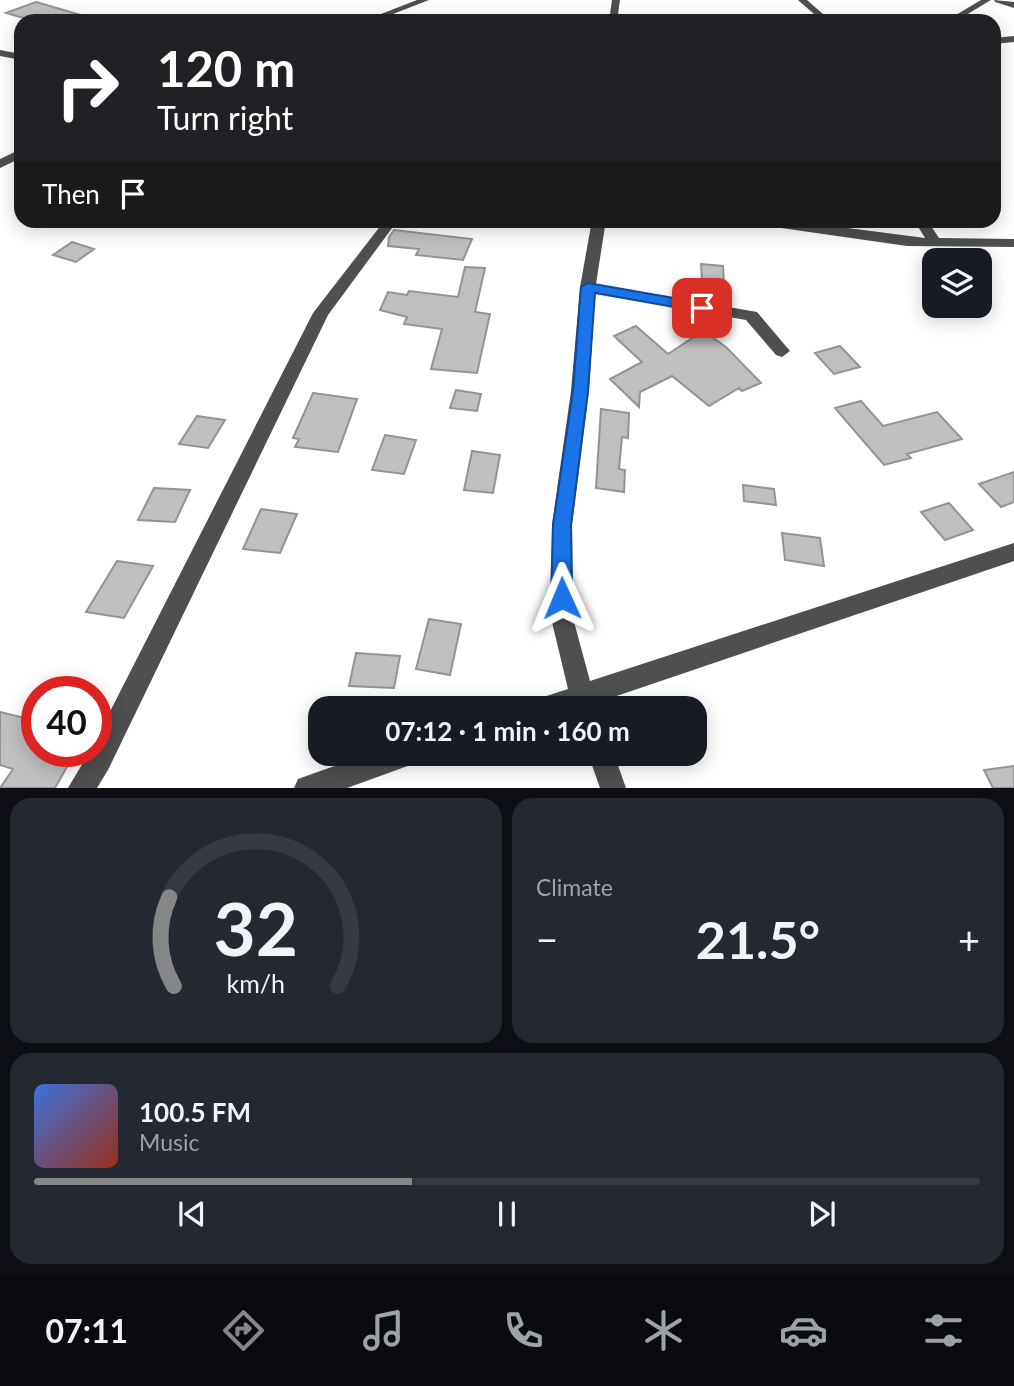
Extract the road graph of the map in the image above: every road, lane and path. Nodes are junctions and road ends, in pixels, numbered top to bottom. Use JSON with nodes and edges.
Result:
{"nodes":[{"id":1,"x":425,"y":0,"type":"edge"},
{"id":2,"x":802,"y":0,"type":"edge"},
{"id":3,"x":987,"y":0,"type":"edge"},
{"id":4,"x":998,"y":0,"type":"edge"},
{"id":5,"x":1014,"y":5,"type":"edge"},
{"id":6,"x":386,"y":14,"type":"edge"},
{"id":7,"x":819,"y":14,"type":"edge"},
{"id":8,"x":962,"y":14,"type":"edge"},
{"id":9,"x":386,"y":228,"type":"edge"},
{"id":10,"x":598,"y":228,"type":"edge"},
{"id":11,"x":810,"y":228,"type":"edge"},
{"id":12,"x":925,"y":228,"type":"edge"},
{"id":13,"x":934,"y":242,"type":"junction"},
{"id":14,"x":1014,"y":243,"type":"edge"},
{"id":15,"x":588,"y":287,"type":"junction"},
{"id":16,"x":782,"y":351,"type":"dead end"},
{"id":17,"x":1014,"y":552,"type":"edge"},
{"id":18,"x":581,"y":696,"type":"edge"},
{"id":19,"x":603,"y":696,"type":"edge"},
{"id":20,"x":372,"y":766,"type":"edge"},
{"id":21,"x":605,"y":766,"type":"edge"},
{"id":22,"x":81,"y":788,"type":"edge"},
{"id":23,"x":307,"y":788,"type":"edge"},
{"id":24,"x":613,"y":788,"type":"edge"}],
"edges":[{"from":1,"to":6,"type":"street"},
{"from":2,"to":7,"type":"street"},
{"from":3,"to":8,"type":"street"},
{"from":4,"to":5,"type":"street"},
{"from":9,"to":22,"type":"street"},
{"from":10,"to":15,"type":"street"},
{"from":11,"to":13,"type":"street"},
{"from":12,"to":13,"type":"street"},
{"from":13,"to":14,"type":"street"},
{"from":15,"to":16,"type":"street"},
{"from":15,"to":18,"type":"street"},
{"from":17,"to":19,"type":"street"},
{"from":20,"to":23,"type":"street"},
{"from":21,"to":24,"type":"street"}]}
